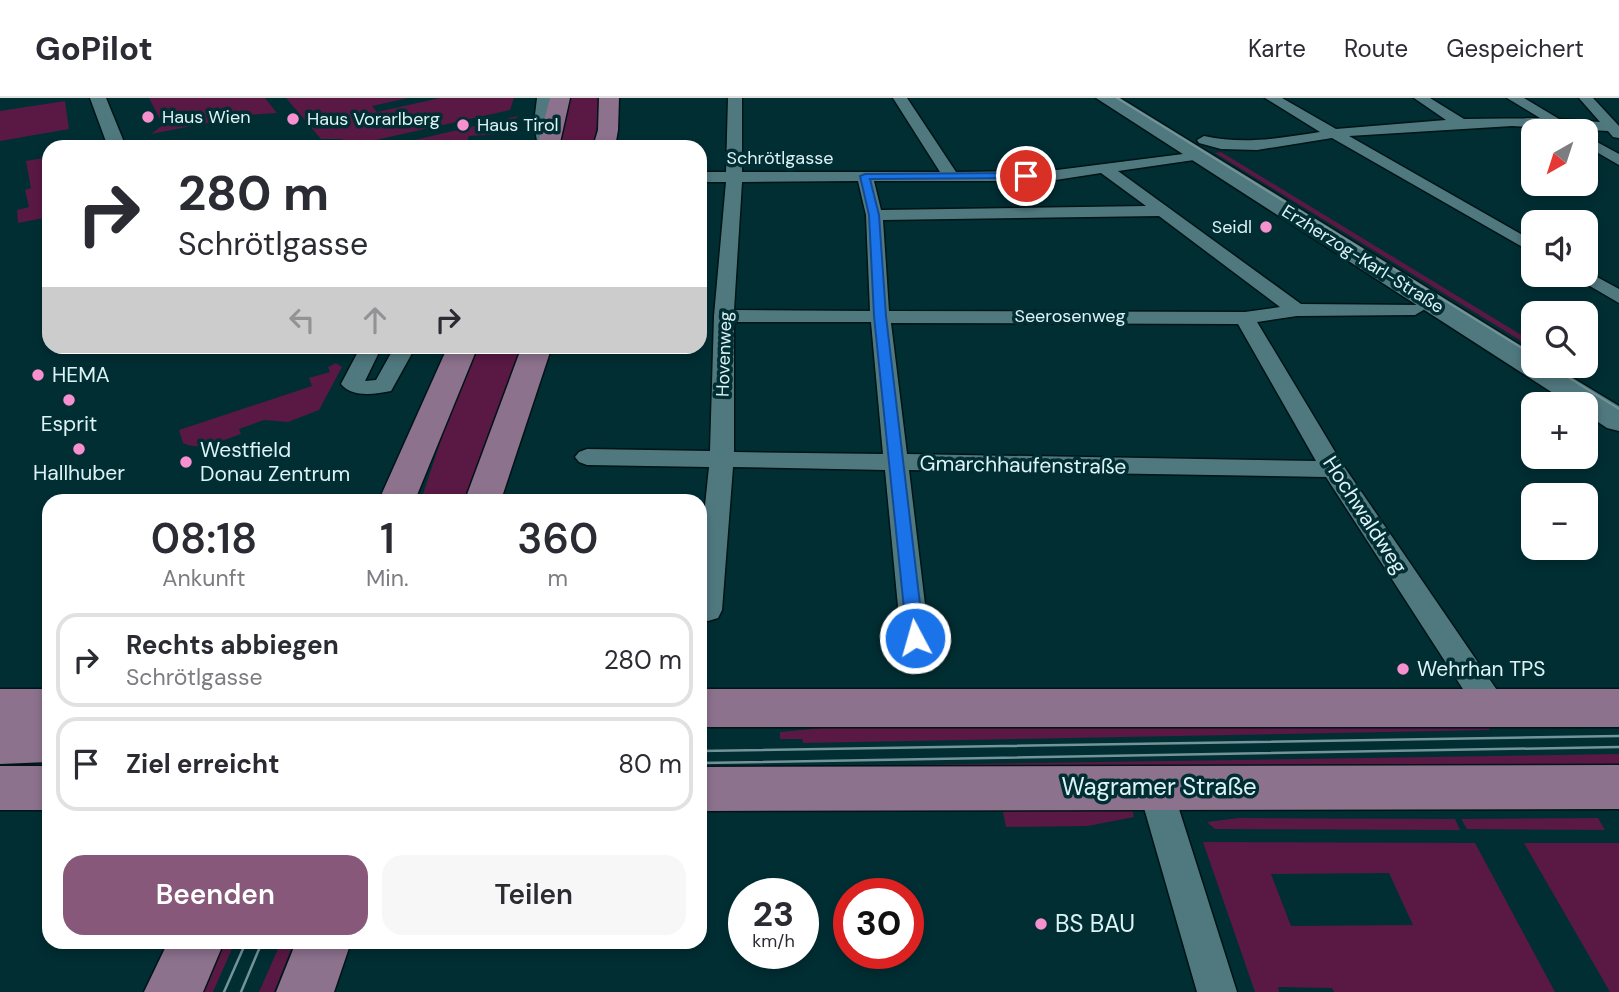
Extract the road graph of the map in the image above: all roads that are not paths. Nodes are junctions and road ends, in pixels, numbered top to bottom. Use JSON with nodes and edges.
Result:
{"nodes":[{"id":1,"x":98,"y":98,"type":"edge"},
{"id":2,"x":544,"y":98,"type":"edge"},
{"id":3,"x":560,"y":98,"type":"edge"},
{"id":4,"x":609,"y":98,"type":"edge"},
{"id":5,"x":735,"y":98,"type":"edge"},
{"id":6,"x":900,"y":98,"type":"edge"},
{"id":7,"x":1107,"y":98,"type":"edge"},
{"id":8,"x":1135,"y":98,"type":"edge"},
{"id":9,"x":1272,"y":98,"type":"edge"},
{"id":10,"x":1421,"y":98,"type":"edge"},
{"id":11,"x":1514,"y":98,"type":"edge"},
{"id":12,"x":1586,"y":98,"type":"edge"},
{"id":13,"x":1551,"y":119,"type":"edge"},
{"id":14,"x":1521,"y":121,"type":"edge"},
{"id":15,"x":1459,"y":122,"type":"junction"},
{"id":16,"x":1615,"y":131,"type":"edge"},
{"id":17,"x":1334,"y":134,"type":"junction"},
{"id":18,"x":114,"y":140,"type":"edge"},
{"id":19,"x":545,"y":140,"type":"edge"},
{"id":20,"x":549,"y":140,"type":"edge"},
{"id":21,"x":606,"y":140,"type":"edge"},
{"id":22,"x":1598,"y":147,"type":"edge"},
{"id":23,"x":1199,"y":148,"type":"junction"},
{"id":24,"x":1244,"y":153,"type":"junction"},
{"id":25,"x":1619,"y":160,"type":"edge"},
{"id":26,"x":1107,"y":170,"type":"junction"},
{"id":27,"x":865,"y":176,"type":"junction"},
{"id":28,"x":951,"y":176,"type":"junction"},
{"id":29,"x":707,"y":177,"type":"edge"},
{"id":30,"x":734,"y":177,"type":"junction"},
{"id":31,"x":1164,"y":211,"type":"junction"},
{"id":32,"x":874,"y":215,"type":"junction"},
{"id":33,"x":1521,"y":241,"type":"edge"},
{"id":34,"x":1598,"y":285,"type":"edge"},
{"id":35,"x":1619,"y":297,"type":"edge"},
{"id":36,"x":1415,"y":309,"type":"dead end"},
{"id":37,"x":1297,"y":310,"type":"junction"},
{"id":38,"x":724,"y":316,"type":"junction"},
{"id":39,"x":880,"y":316,"type":"junction"},
{"id":40,"x":1245,"y":318,"type":"junction"},
{"id":41,"x":1521,"y":331,"type":"edge"},
{"id":42,"x":368,"y":354,"type":"edge"},
{"id":43,"x":401,"y":354,"type":"edge"},
{"id":44,"x":460,"y":354,"type":"edge"},
{"id":45,"x":534,"y":354,"type":"edge"},
{"id":46,"x":1598,"y":378,"type":"edge"},
{"id":47,"x":1619,"y":391,"type":"edge"},
{"id":48,"x":1619,"y":421,"type":"edge"},
{"id":49,"x":587,"y":457,"type":"dead end"},
{"id":50,"x":722,"y":461,"type":"junction"},
{"id":51,"x":898,"y":464,"type":"junction"},
{"id":52,"x":1333,"y":468,"type":"junction"},
{"id":53,"x":400,"y":494,"type":"edge"},
{"id":54,"x":485,"y":494,"type":"edge"},
{"id":55,"x":708,"y":610,"type":"dead end"},
{"id":56,"x":915,"y":638,"type":"dead end"},
{"id":57,"x":0,"y":708,"type":"edge"},
{"id":58,"x":42,"y":708,"type":"edge"},
{"id":59,"x":707,"y":708,"type":"edge"},
{"id":60,"x":1492,"y":708,"type":"junction"},
{"id":61,"x":1619,"y":708,"type":"edge"},
{"id":62,"x":42,"y":742,"type":"edge"},
{"id":63,"x":0,"y":743,"type":"edge"},
{"id":64,"x":1155,"y":787,"type":"junction"},
{"id":65,"x":1619,"y":787,"type":"edge"},
{"id":66,"x":0,"y":788,"type":"edge"},
{"id":67,"x":42,"y":788,"type":"edge"},
{"id":68,"x":707,"y":789,"type":"edge"},
{"id":69,"x":194,"y":949,"type":"edge"},
{"id":70,"x":321,"y":949,"type":"edge"},
{"id":71,"x":173,"y":992,"type":"edge"},
{"id":72,"x":305,"y":992,"type":"edge"},
{"id":73,"x":1217,"y":992,"type":"edge"}],
"edges":[{"from":1,"to":18,"type":"street"},
{"from":2,"to":19,"type":"street"},
{"from":3,"to":20,"type":"main road"},
{"from":4,"to":21,"type":"main road"},
{"from":5,"to":30,"type":"street","name":"Hovenweg"},
{"from":6,"to":28,"type":"street"},
{"from":7,"to":23,"type":"main road","name":"Erzherzog-Karl-Straße"},
{"from":8,"to":23,"type":"main road","name":"Erzherzog-Karl-Straße"},
{"from":9,"to":17,"type":"street"},
{"from":10,"to":15,"type":"street"},
{"from":11,"to":13,"type":"street"},
{"from":12,"to":16,"type":"street"},
{"from":14,"to":15,"type":"street"},
{"from":15,"to":17,"type":"street"},
{"from":17,"to":24,"type":"street"},
{"from":17,"to":33,"type":"street"},
{"from":22,"to":25,"type":"street"},
{"from":23,"to":24,"type":"main road","name":"Erzherzog-Karl-Straße"},
{"from":23,"to":26,"type":"street","name":"Schrötlgasse"},
{"from":23,"to":48,"type":"main road","name":"Erzherzog-Karl-Straße"},
{"from":24,"to":41,"type":"main road","name":"Erzherzog-Karl-Straße"},
{"from":26,"to":28,"type":"street","name":"Schrötlgasse"},
{"from":26,"to":31,"type":"street"},
{"from":27,"to":28,"type":"street","name":"Schrötlgasse"},
{"from":27,"to":30,"type":"street","name":"Schrötlgasse"},
{"from":27,"to":32,"type":"street"},
{"from":29,"to":30,"type":"street","name":"Schrötlgasse"},
{"from":30,"to":38,"type":"street","name":"Hovenweg"},
{"from":31,"to":32,"type":"street"},
{"from":31,"to":37,"type":"street"},
{"from":32,"to":39,"type":"street"},
{"from":34,"to":35,"type":"street"},
{"from":36,"to":37,"type":"street","name":"Seerosenweg"},
{"from":37,"to":40,"type":"street","name":"Seerosenweg"},
{"from":38,"to":39,"type":"street","name":"Seerosenweg"},
{"from":38,"to":50,"type":"street","name":"Hovenweg"},
{"from":39,"to":40,"type":"street","name":"Seerosenweg"},
{"from":39,"to":51,"type":"street"},
{"from":40,"to":52,"type":"street","name":"Hochwaldweg"},
{"from":42,"to":43,"type":"street"},
{"from":44,"to":53,"type":"main road"},
{"from":45,"to":54,"type":"main road"},
{"from":46,"to":47,"type":"main road"},
{"from":49,"to":50,"type":"street","name":"Gmarchhaufenstraße"},
{"from":50,"to":51,"type":"street","name":"Gmarchhaufenstraße"},
{"from":50,"to":55,"type":"street","name":"Hovenweg"},
{"from":51,"to":52,"type":"street","name":"Gmarchhaufenstraße"},
{"from":51,"to":56,"type":"street"},
{"from":52,"to":60,"type":"street","name":"Hochwaldweg"},
{"from":57,"to":58,"type":"main road"},
{"from":59,"to":60,"type":"main road"},
{"from":60,"to":61,"type":"main road"},
{"from":62,"to":63,"type":"main road"},
{"from":64,"to":65,"type":"main road","name":"Wagramer Straße"},
{"from":64,"to":68,"type":"main road","name":"Wagramer Straße"},
{"from":64,"to":73,"type":"street"},
{"from":66,"to":67,"type":"main road"},
{"from":69,"to":71,"type":"main road"},
{"from":70,"to":72,"type":"main road"}]}
